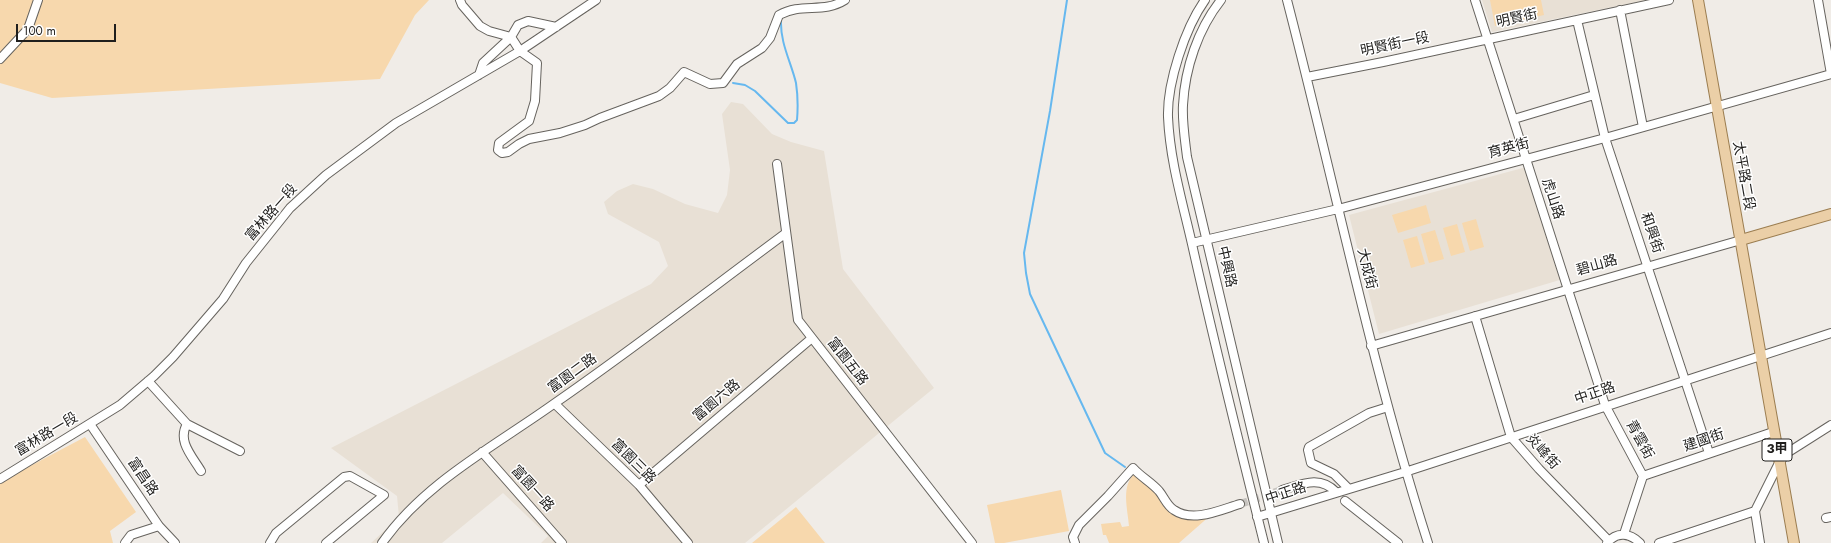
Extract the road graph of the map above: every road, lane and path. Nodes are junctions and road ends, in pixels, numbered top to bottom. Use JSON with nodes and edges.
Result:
{"nodes":[{"id":1,"x":38,"y":0,"type":"edge"},
{"id":2,"x":460,"y":0,"type":"edge"},
{"id":3,"x":596,"y":0,"type":"edge"},
{"id":4,"x":845,"y":0,"type":"edge"},
{"id":5,"x":1204,"y":0,"type":"edge"},
{"id":6,"x":1222,"y":0,"type":"edge"},
{"id":7,"x":1287,"y":0,"type":"edge"},
{"id":8,"x":1476,"y":0,"type":"edge"},
{"id":9,"x":1669,"y":0,"type":"edge"},
{"id":10,"x":1698,"y":0,"type":"edge"},
{"id":11,"x":1818,"y":0,"type":"edge"},
{"id":12,"x":1620,"y":10,"type":"junction"},
{"id":13,"x":1577,"y":20,"type":"junction"},
{"id":14,"x":556,"y":27,"type":"junction"},
{"id":15,"x":511,"y":37,"type":"junction"},
{"id":16,"x":1488,"y":38,"type":"junction"},
{"id":17,"x":520,"y":51,"type":"junction"},
{"id":18,"x":0,"y":59,"type":"edge"},
{"id":19,"x":1831,"y":74,"type":"edge"},
{"id":20,"x":479,"y":75,"type":"junction"},
{"id":21,"x":1307,"y":77,"type":"junction"},
{"id":22,"x":1594,"y":95,"type":"junction"},
{"id":23,"x":1717,"y":106,"type":"junction"},
{"id":24,"x":1514,"y":119,"type":"junction"},
{"id":25,"x":1643,"y":127,"type":"junction"},
{"id":26,"x":1605,"y":138,"type":"junction"},
{"id":27,"x":1526,"y":158,"type":"junction"},
{"id":28,"x":777,"y":164,"type":"dead end"},
{"id":29,"x":1338,"y":209,"type":"junction"},
{"id":30,"x":1831,"y":214,"type":"edge"},
{"id":31,"x":786,"y":233,"type":"junction"},
{"id":32,"x":1206,"y":239,"type":"junction"},
{"id":33,"x":1741,"y":240,"type":"junction"},
{"id":34,"x":1192,"y":243,"type":"junction"},
{"id":35,"x":1648,"y":266,"type":"junction"},
{"id":36,"x":1567,"y":289,"type":"junction"},
{"id":37,"x":1475,"y":316,"type":"junction"},
{"id":38,"x":1831,"y":332,"type":"edge"},
{"id":39,"x":812,"y":338,"type":"junction"},
{"id":40,"x":1371,"y":346,"type":"junction"},
{"id":41,"x":1760,"y":356,"type":"junction"},
{"id":42,"x":1685,"y":379,"type":"junction"},
{"id":43,"x":148,"y":381,"type":"junction"},
{"id":44,"x":555,"y":404,"type":"junction"},
{"id":45,"x":1605,"y":405,"type":"junction"},
{"id":46,"x":1388,"y":407,"type":"junction"},
{"id":47,"x":90,"y":424,"type":"junction"},
{"id":48,"x":187,"y":424,"type":"junction"},
{"id":49,"x":1831,"y":425,"type":"edge"},
{"id":50,"x":1774,"y":432,"type":"junction"},
{"id":51,"x":1511,"y":437,"type":"junction"},
{"id":52,"x":240,"y":451,"type":"dead end"},
{"id":53,"x":482,"y":452,"type":"junction"},
{"id":54,"x":1709,"y":453,"type":"junction"},
{"id":55,"x":1779,"y":463,"type":"junction"},
{"id":56,"x":201,"y":471,"type":"dead end"},
{"id":57,"x":1405,"y":472,"type":"junction"},
{"id":58,"x":1643,"y":476,"type":"junction"},
{"id":59,"x":0,"y":479,"type":"edge"},
{"id":60,"x":639,"y":484,"type":"junction"},
{"id":61,"x":1348,"y":488,"type":"junction"},
{"id":62,"x":1282,"y":490,"type":"tunnel mouth"},
{"id":63,"x":1336,"y":492,"type":"junction"},
{"id":64,"x":1345,"y":501,"type":"dead end"},
{"id":65,"x":1240,"y":504,"type":"tunnel mouth"},
{"id":66,"x":1755,"y":511,"type":"junction"},
{"id":67,"x":1271,"y":514,"type":"junction"},
{"id":68,"x":1257,"y":518,"type":"junction"},
{"id":69,"x":159,"y":526,"type":"junction"},
{"id":70,"x":1624,"y":534,"type":"junction"},
{"id":71,"x":1608,"y":542,"type":"edge"},
{"id":72,"x":125,"y":543,"type":"edge"},
{"id":73,"x":175,"y":543,"type":"edge"},
{"id":74,"x":270,"y":543,"type":"edge"},
{"id":75,"x":326,"y":543,"type":"edge"},
{"id":76,"x":382,"y":543,"type":"edge"},
{"id":77,"x":562,"y":543,"type":"edge"},
{"id":78,"x":688,"y":543,"type":"edge"},
{"id":79,"x":972,"y":543,"type":"edge"},
{"id":80,"x":1075,"y":543,"type":"edge"},
{"id":81,"x":1264,"y":543,"type":"edge"},
{"id":82,"x":1278,"y":543,"type":"edge"},
{"id":83,"x":1398,"y":543,"type":"edge"},
{"id":84,"x":1428,"y":543,"type":"edge"},
{"id":85,"x":1640,"y":543,"type":"edge"},
{"id":86,"x":1659,"y":543,"type":"edge"},
{"id":87,"x":1760,"y":543,"type":"edge"},
{"id":88,"x":1794,"y":543,"type":"edge"}],
"edges":[{"from":1,"to":18,"type":"street"},
{"from":2,"to":15,"type":"street"},
{"from":3,"to":14,"type":"street","name":"富林路一段"},
{"from":4,"to":17,"type":"street"},
{"from":5,"to":34,"type":"street","name":"中興路"},
{"from":6,"to":32,"type":"street","name":"中興路"},
{"from":7,"to":21,"type":"street","name":"大成街"},
{"from":8,"to":16,"type":"street","name":"虎山路"},
{"from":9,"to":12,"type":"street","name":"明賢街"},
{"from":10,"to":23,"type":"main road","name":"太平路二段","number":"3甲"},
{"from":11,"to":19,"type":"street"},
{"from":12,"to":13,"type":"street","name":"明賢街"},
{"from":12,"to":25,"type":"street"},
{"from":13,"to":16,"type":"street","name":"明賢街"},
{"from":13,"to":22,"type":"street","name":"和興街"},
{"from":14,"to":15,"type":"street"},
{"from":14,"to":17,"type":"street","name":"富林路一段"},
{"from":15,"to":17,"type":"street"},
{"from":15,"to":20,"type":"street"},
{"from":16,"to":21,"type":"street","name":"明賢街一段"},
{"from":16,"to":24,"type":"street","name":"虎山路"},
{"from":17,"to":20,"type":"street","name":"富林路一段"},
{"from":19,"to":23,"type":"street","name":"育英街"},
{"from":20,"to":43,"type":"street","name":"富林路一段"},
{"from":21,"to":29,"type":"street","name":"大成街"},
{"from":22,"to":24,"type":"street"},
{"from":22,"to":26,"type":"street","name":"和興街"},
{"from":23,"to":25,"type":"street","name":"育英街"},
{"from":23,"to":33,"type":"main road","name":"太平路二段","number":"3甲"},
{"from":24,"to":27,"type":"street","name":"虎山路"},
{"from":25,"to":26,"type":"street","name":"育英街"},
{"from":26,"to":27,"type":"street","name":"育英街"},
{"from":26,"to":35,"type":"street","name":"和興街"},
{"from":27,"to":29,"type":"street","name":"育英街"},
{"from":27,"to":36,"type":"street","name":"虎山路"},
{"from":28,"to":31,"type":"street","name":"富園五路"},
{"from":29,"to":32,"type":"street","name":"育英街"},
{"from":29,"to":40,"type":"street","name":"大成街"},
{"from":30,"to":33,"type":"main road","name":"碧山路"},
{"from":31,"to":39,"type":"street","name":"富園五路"},
{"from":31,"to":44,"type":"street","name":"富園二路"},
{"from":32,"to":34,"type":"street","name":"育英街"},
{"from":32,"to":67,"type":"street","name":"中興路"},
{"from":33,"to":35,"type":"street","name":"碧山路"},
{"from":33,"to":41,"type":"main road","name":"太平路二段","number":"3甲"},
{"from":34,"to":68,"type":"street","name":"中興路"},
{"from":35,"to":36,"type":"street","name":"碧山路"},
{"from":35,"to":42,"type":"street","name":"和興街"},
{"from":36,"to":37,"type":"street","name":"碧山路"},
{"from":36,"to":45,"type":"street","name":"虎山路"},
{"from":37,"to":40,"type":"street","name":"碧山路"},
{"from":37,"to":51,"type":"street","name":"炎峰街"},
{"from":38,"to":41,"type":"street","name":"中正路"},
{"from":39,"to":60,"type":"street","name":"富園六路"},
{"from":39,"to":79,"type":"street","name":"富園五路"},
{"from":40,"to":46,"type":"street","name":"大成街"},
{"from":41,"to":42,"type":"street","name":"中正路"},
{"from":41,"to":50,"type":"main road","number":"3甲"},
{"from":42,"to":45,"type":"street","name":"中正路"},
{"from":42,"to":54,"type":"street","name":"和興街"},
{"from":43,"to":47,"type":"street","name":"富林路一段"},
{"from":43,"to":48,"type":"street"},
{"from":44,"to":53,"type":"street","name":"富園二路"},
{"from":44,"to":60,"type":"street","name":"富園三路"},
{"from":45,"to":51,"type":"street","name":"中正路"},
{"from":45,"to":58,"type":"street","name":"青雲街"},
{"from":46,"to":57,"type":"street","name":"大成街"},
{"from":46,"to":61,"type":"street"},
{"from":47,"to":59,"type":"street","name":"富林路一段"},
{"from":47,"to":69,"type":"street","name":"富昌路"},
{"from":48,"to":52,"type":"street"},
{"from":48,"to":56,"type":"street"},
{"from":49,"to":55,"type":"street"},
{"from":50,"to":54,"type":"street","name":"建國街"},
{"from":50,"to":55,"type":"main road","number":"3甲"},
{"from":51,"to":57,"type":"street","name":"中正路"},
{"from":51,"to":71,"type":"street","name":"炎峰街"},
{"from":53,"to":76,"type":"street","name":"富園二路"},
{"from":53,"to":77,"type":"street","name":"富園一路"},
{"from":54,"to":58,"type":"street","name":"建國街"},
{"from":55,"to":66,"type":"street"},
{"from":55,"to":88,"type":"main road","number":"3甲"},
{"from":57,"to":61,"type":"street","name":"中正路"},
{"from":57,"to":84,"type":"street","name":"大成街"},
{"from":58,"to":70,"type":"street","name":"青雲街"},
{"from":60,"to":78,"type":"street","name":"富園三路"},
{"from":61,"to":63,"type":"street","name":"中正路"},
{"from":62,"to":63,"type":"street"},
{"from":63,"to":67,"type":"street","name":"中正路"},
{"from":64,"to":83,"type":"street"},
{"from":65,"to":80,"type":"street"},
{"from":66,"to":86,"type":"street"},
{"from":66,"to":87,"type":"street"},
{"from":67,"to":68,"type":"street","name":"中正路"},
{"from":67,"to":82,"type":"street","name":"中興路"},
{"from":68,"to":81,"type":"street","name":"中興路"},
{"from":69,"to":72,"type":"street"},
{"from":69,"to":73,"type":"street","name":"富昌路"},
{"from":70,"to":71,"type":"street"},
{"from":70,"to":85,"type":"street"},
{"from":74,"to":75,"type":"street"}]}
